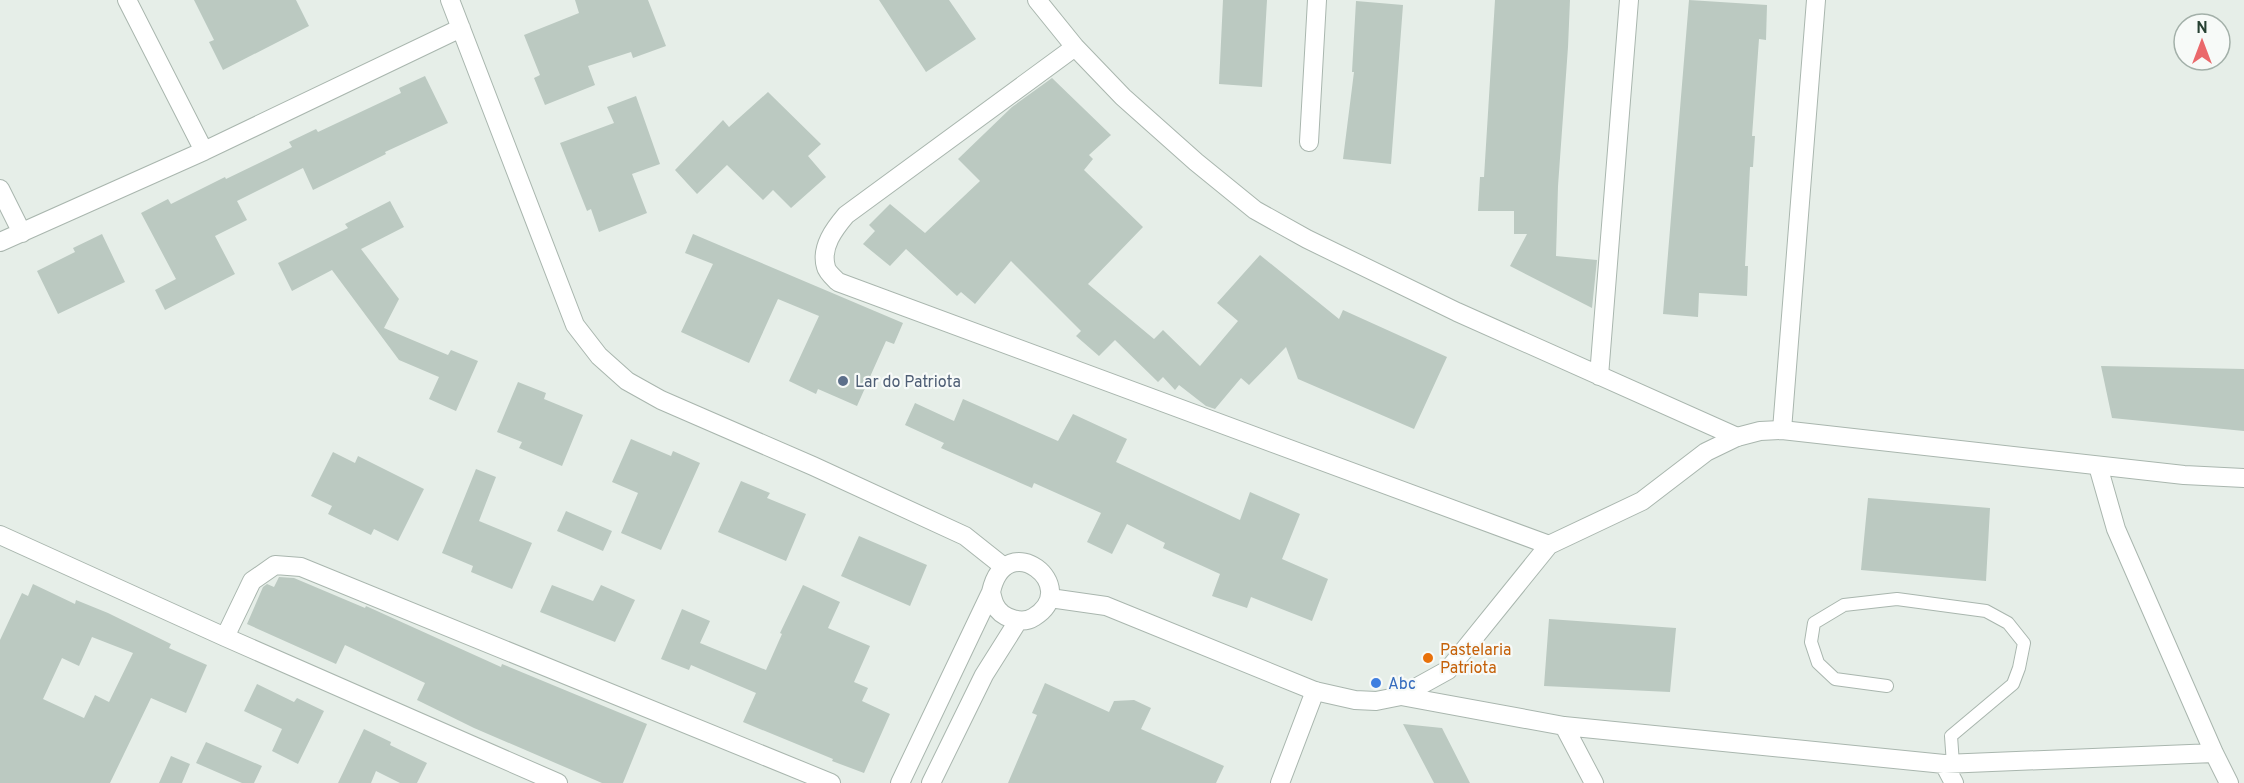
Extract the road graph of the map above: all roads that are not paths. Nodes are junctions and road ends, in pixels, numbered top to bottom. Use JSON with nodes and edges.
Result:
{"nodes":[{"id":1,"x":127,"y":0,"type":"edge"},
{"id":2,"x":450,"y":0,"type":"edge"},
{"id":3,"x":1037,"y":0,"type":"edge"},
{"id":4,"x":1317,"y":0,"type":"edge"},
{"id":5,"x":1629,"y":0,"type":"edge"},
{"id":6,"x":1816,"y":0,"type":"edge"},
{"id":7,"x":461,"y":28,"type":"junction"},
{"id":8,"x":1075,"y":47,"type":"junction"},
{"id":9,"x":1309,"y":142,"type":"dead end"},
{"id":10,"x":204,"y":151,"type":"junction"},
{"id":11,"x":0,"y":189,"type":"edge"},
{"id":12,"x":22,"y":233,"type":"junction"},
{"id":13,"x":0,"y":242,"type":"edge"},
{"id":14,"x":1599,"y":376,"type":"junction"},
{"id":15,"x":1782,"y":430,"type":"junction"},
{"id":16,"x":1737,"y":438,"type":"junction"},
{"id":17,"x":2098,"y":466,"type":"junction"},
{"id":18,"x":2244,"y":478,"type":"edge"},
{"id":19,"x":0,"y":536,"type":"edge"},
{"id":20,"x":1549,"y":546,"type":"junction"},
{"id":21,"x":1004,"y":567,"type":"junction"},
{"id":22,"x":991,"y":592,"type":"junction"},
{"id":23,"x":1050,"y":598,"type":"junction"},
{"id":24,"x":1018,"y":621,"type":"junction"},
{"id":25,"x":225,"y":637,"type":"junction"},
{"id":26,"x":1887,"y":686,"type":"dead end"},
{"id":27,"x":1315,"y":691,"type":"junction"},
{"id":28,"x":1401,"y":696,"type":"junction"},
{"id":29,"x":1564,"y":726,"type":"junction"},
{"id":30,"x":2214,"y":753,"type":"junction"},
{"id":31,"x":1948,"y":764,"type":"junction"},
{"id":32,"x":558,"y":783,"type":"edge"},
{"id":33,"x":831,"y":783,"type":"edge"},
{"id":34,"x":900,"y":783,"type":"edge"},
{"id":35,"x":931,"y":783,"type":"edge"},
{"id":36,"x":1280,"y":783,"type":"edge"},
{"id":37,"x":1594,"y":783,"type":"edge"},
{"id":38,"x":1954,"y":783,"type":"edge"},
{"id":39,"x":2229,"y":783,"type":"edge"}],
"edges":[{"from":1,"to":10,"type":"street"},
{"from":2,"to":7,"type":"street"},
{"from":3,"to":8,"type":"street"},
{"from":4,"to":9,"type":"street"},
{"from":5,"to":14,"type":"street"},
{"from":6,"to":15,"type":"street"},
{"from":7,"to":10,"type":"street"},
{"from":7,"to":21,"type":"street"},
{"from":8,"to":14,"type":"street"},
{"from":8,"to":20,"type":"street"},
{"from":10,"to":12,"type":"street"},
{"from":11,"to":12,"type":"street"},
{"from":12,"to":13,"type":"street"},
{"from":14,"to":16,"type":"street"},
{"from":15,"to":16,"type":"street"},
{"from":15,"to":17,"type":"street"},
{"from":16,"to":20,"type":"street"},
{"from":17,"to":18,"type":"street"},
{"from":17,"to":30,"type":"street"},
{"from":19,"to":25,"type":"street"},
{"from":20,"to":28,"type":"street"},
{"from":21,"to":22,"type":"street"},
{"from":21,"to":23,"type":"street"},
{"from":22,"to":24,"type":"street"},
{"from":22,"to":34,"type":"street"},
{"from":23,"to":24,"type":"street"},
{"from":23,"to":27,"type":"street"},
{"from":24,"to":35,"type":"street"},
{"from":25,"to":32,"type":"street"},
{"from":25,"to":33,"type":"street"},
{"from":26,"to":31,"type":"lane"},
{"from":27,"to":28,"type":"street"},
{"from":27,"to":36,"type":"street"},
{"from":28,"to":29,"type":"street"},
{"from":29,"to":31,"type":"street"},
{"from":29,"to":37,"type":"street"},
{"from":30,"to":31,"type":"street"},
{"from":30,"to":39,"type":"street"},
{"from":31,"to":38,"type":"street"}]}
